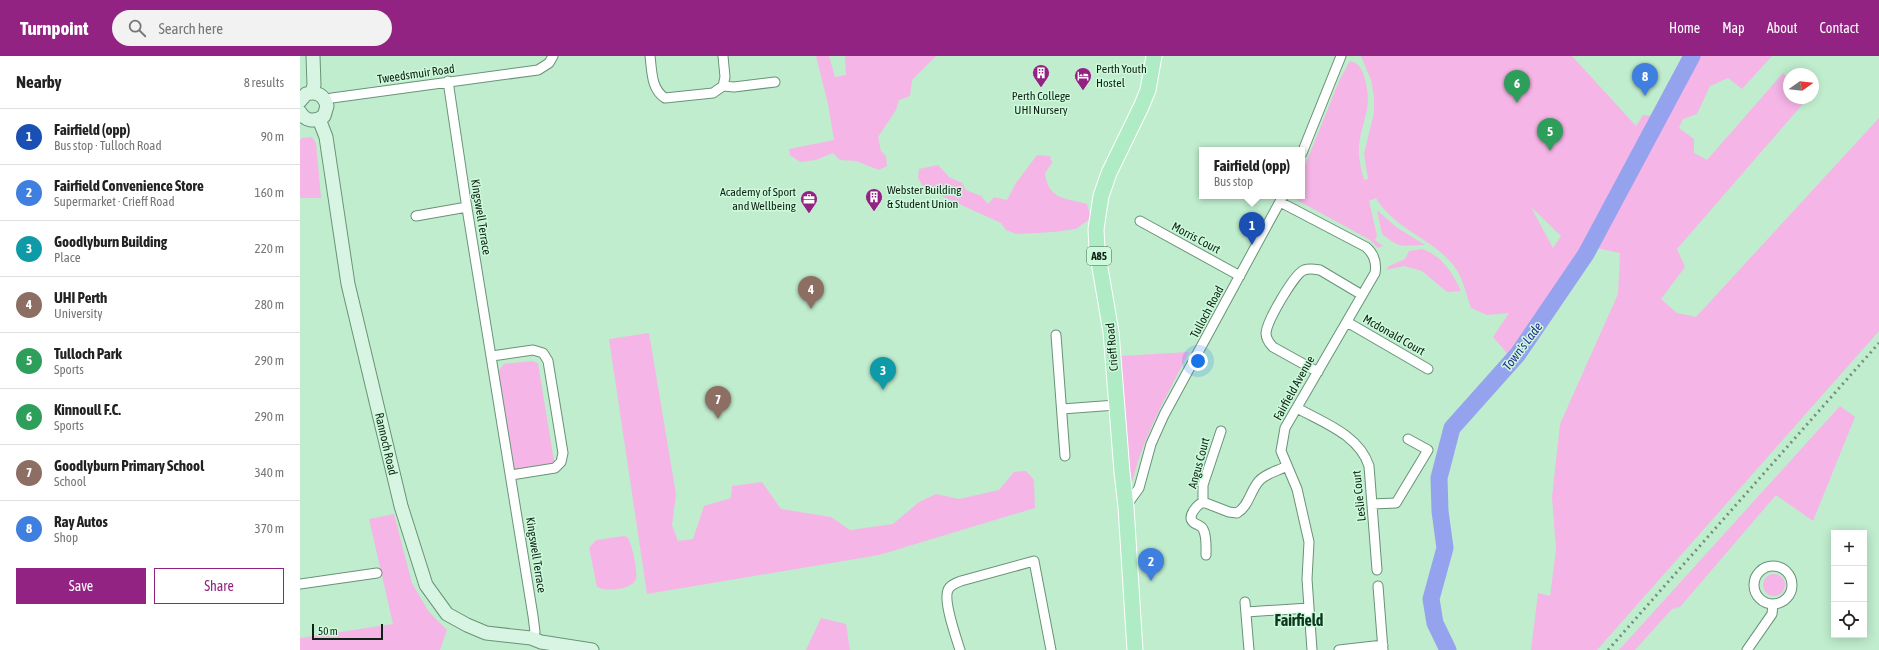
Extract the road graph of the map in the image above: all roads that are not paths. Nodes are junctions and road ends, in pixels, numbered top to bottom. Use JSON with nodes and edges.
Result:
{"nodes":[{"id":1,"x":314,"y":56,"type":"edge"},
{"id":2,"x":552,"y":56,"type":"edge"},
{"id":3,"x":650,"y":56,"type":"edge"},
{"id":4,"x":723,"y":56,"type":"edge"},
{"id":5,"x":1154,"y":56,"type":"edge"},
{"id":6,"x":1341,"y":56,"type":"edge"},
{"id":7,"x":448,"y":81,"type":"junction"},
{"id":8,"x":775,"y":82,"type":"dead end"},
{"id":9,"x":723,"y":86,"type":"junction"},
{"id":10,"x":312,"y":92,"type":"junction"},
{"id":11,"x":326,"y":100,"type":"junction"},
{"id":12,"x":300,"y":101,"type":"edge"},
{"id":13,"x":300,"y":114,"type":"edge"},
{"id":14,"x":319,"y":119,"type":"junction"},
{"id":15,"x":1304,"y":147,"type":"edge"},
{"id":16,"x":1282,"y":199,"type":"edge"},
{"id":17,"x":467,"y":207,"type":"junction"},
{"id":18,"x":416,"y":216,"type":"dead end"},
{"id":19,"x":1140,"y":221,"type":"dead end"},
{"id":20,"x":1240,"y":276,"type":"junction"},
{"id":21,"x":1362,"y":295,"type":"junction"},
{"id":22,"x":1347,"y":322,"type":"junction"},
{"id":23,"x":1056,"y":335,"type":"dead end"},
{"id":24,"x":492,"y":356,"type":"junction"},
{"id":25,"x":1428,"y":369,"type":"dead end"},
{"id":26,"x":1318,"y":372,"type":"junction"},
{"id":27,"x":1116,"y":405,"type":"junction"},
{"id":28,"x":1297,"y":408,"type":"junction"},
{"id":29,"x":1062,"y":409,"type":"junction"},
{"id":30,"x":1220,"y":431,"type":"dead end"},
{"id":31,"x":1408,"y":439,"type":"dead end"},
{"id":32,"x":1065,"y":456,"type":"dead end"},
{"id":33,"x":1287,"y":466,"type":"junction"},
{"id":34,"x":511,"y":475,"type":"junction"},
{"id":35,"x":1203,"y":502,"type":"junction"},
{"id":36,"x":1372,"y":504,"type":"junction"},
{"id":37,"x":1126,"y":507,"type":"junction"},
{"id":38,"x":1206,"y":554,"type":"dead end"},
{"id":39,"x":1377,"y":570,"type":"dead end"},
{"id":40,"x":377,"y":573,"type":"dead end"},
{"id":41,"x":300,"y":584,"type":"edge"},
{"id":42,"x":1378,"y":586,"type":"dead end"},
{"id":43,"x":1773,"y":604,"type":"junction"},
{"id":44,"x":1309,"y":608,"type":"junction"},
{"id":45,"x":531,"y":638,"type":"junction"},
{"id":46,"x":1383,"y":648,"type":"edge"},
{"id":47,"x":592,"y":650,"type":"edge"},
{"id":48,"x":960,"y":650,"type":"edge"},
{"id":49,"x":1051,"y":650,"type":"edge"},
{"id":50,"x":1135,"y":650,"type":"edge"},
{"id":51,"x":1249,"y":650,"type":"edge"},
{"id":52,"x":1312,"y":650,"type":"edge"},
{"id":53,"x":1339,"y":650,"type":"edge"},
{"id":54,"x":1747,"y":650,"type":"edge"}],
"edges":[{"from":1,"to":10,"type":"street"},
{"from":2,"to":7,"type":"street","name":"Tweedsmuir Road"},
{"from":3,"to":9,"type":"street"},
{"from":4,"to":9,"type":"street"},
{"from":5,"to":27,"type":"main road","name":"Crieff Road","number":"A85"},
{"from":6,"to":15,"type":"street"},
{"from":7,"to":11,"type":"street","name":"Tweedsmuir Road"},
{"from":7,"to":17,"type":"street","name":"Kingswell Terrace"},
{"from":8,"to":9,"type":"street"},
{"from":10,"to":11,"type":"street"},
{"from":10,"to":12,"type":"street"},
{"from":11,"to":14,"type":"street"},
{"from":13,"to":14,"type":"street"},
{"from":14,"to":45,"type":"street","name":"Rannoch Road"},
{"from":16,"to":20,"type":"street","name":"Tulloch Road"},
{"from":16,"to":21,"type":"street","name":"Fairfield Avenue"},
{"from":17,"to":18,"type":"street"},
{"from":17,"to":24,"type":"street","name":"Kingswell Terrace"},
{"from":19,"to":20,"type":"street","name":"Morris Court"},
{"from":20,"to":37,"type":"street","name":"Tulloch Road"},
{"from":21,"to":22,"type":"street","name":"Fairfield Avenue"},
{"from":21,"to":26,"type":"street"},
{"from":22,"to":25,"type":"street","name":"Mcdonald Court"},
{"from":22,"to":26,"type":"street","name":"Fairfield Avenue"},
{"from":23,"to":29,"type":"street"},
{"from":24,"to":34,"type":"street","name":"Kingswell Terrace"},
{"from":24,"to":34,"type":"street"},
{"from":26,"to":28,"type":"street","name":"Fairfield Avenue"},
{"from":27,"to":29,"type":"street"},
{"from":27,"to":37,"type":"main road","name":"Crieff Road","number":"A85"},
{"from":28,"to":33,"type":"street","name":"Fairfield Avenue"},
{"from":28,"to":36,"type":"street","name":"Leslie Court"},
{"from":29,"to":32,"type":"street"},
{"from":30,"to":35,"type":"street","name":"Angus Court"},
{"from":31,"to":36,"type":"street"},
{"from":33,"to":35,"type":"street","name":"Angus Court"},
{"from":33,"to":44,"type":"street","name":"Fairfield Avenue"},
{"from":34,"to":45,"type":"street","name":"Kingswell Terrace"},
{"from":35,"to":38,"type":"street","name":"Angus Court"},
{"from":36,"to":39,"type":"street","name":"Leslie Court"},
{"from":37,"to":50,"type":"main road","name":"Crieff Road","number":"A85"},
{"from":40,"to":41,"type":"street"},
{"from":42,"to":46,"type":"street"},
{"from":43,"to":43,"type":"street"},
{"from":43,"to":54,"type":"street"},
{"from":44,"to":51,"type":"street"},
{"from":44,"to":52,"type":"street","name":"Fairfield Avenue"},
{"from":45,"to":47,"type":"street","name":"Rannoch Road"},
{"from":46,"to":53,"type":"street"},
{"from":48,"to":49,"type":"street"}]}
